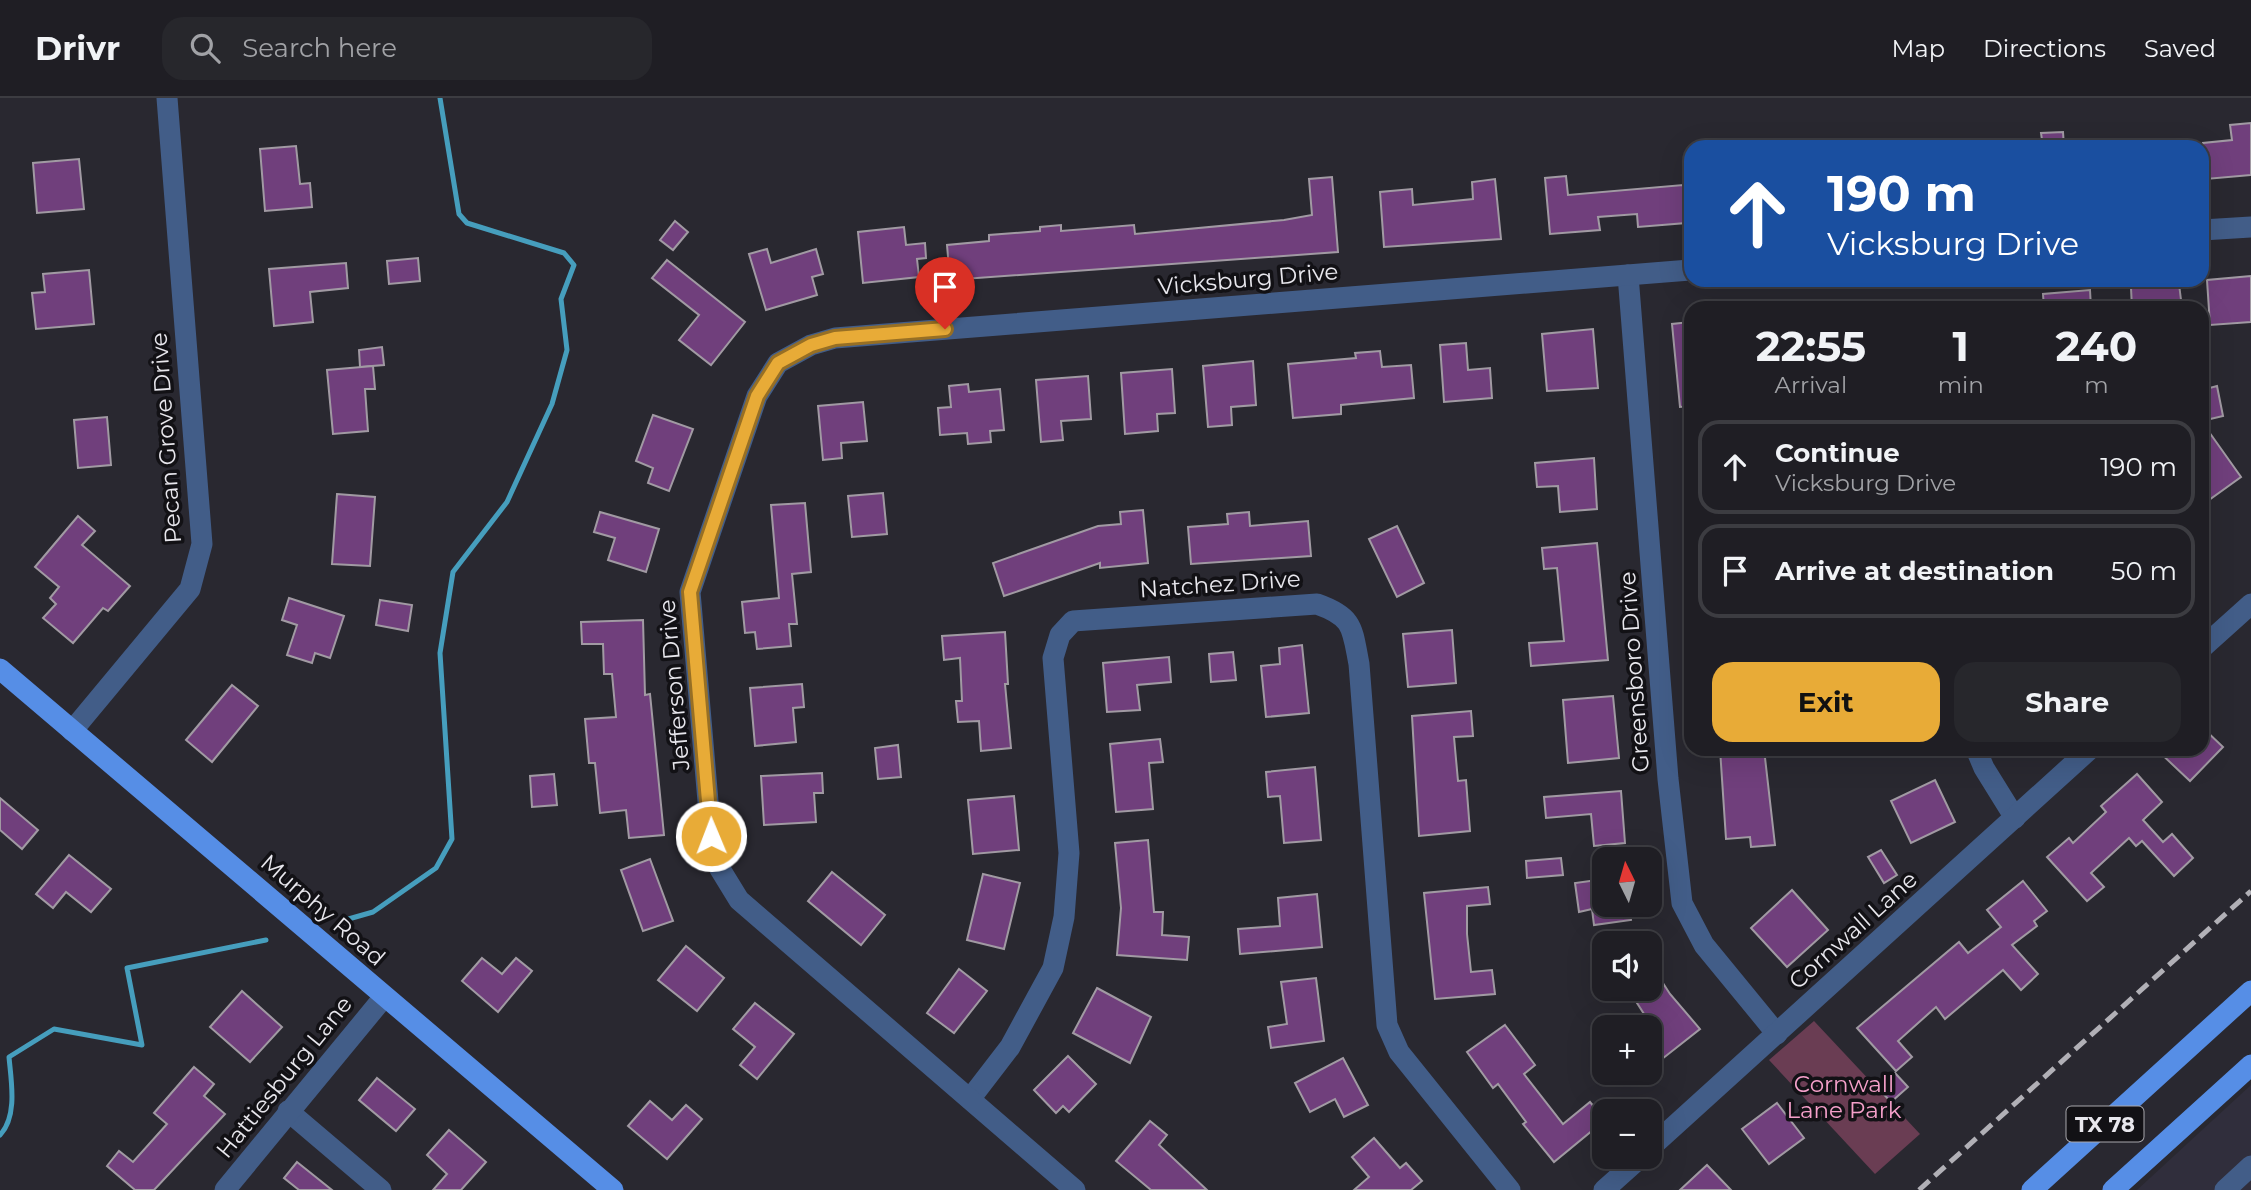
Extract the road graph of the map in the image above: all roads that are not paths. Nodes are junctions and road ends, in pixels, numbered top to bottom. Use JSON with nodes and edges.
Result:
{"nodes":[{"id":1,"x":166,"y":98,"type":"edge"},
{"id":2,"x":2251,"y":227,"type":"edge"},
{"id":3,"x":2209,"y":230,"type":"edge"},
{"id":4,"x":1684,"y":270,"type":"edge"},
{"id":5,"x":1628,"y":275,"type":"junction"},
{"id":6,"x":811,"y":345,"type":"joint"},
{"id":7,"x":2251,"y":604,"type":"edge"},
{"id":8,"x":2209,"y":642,"type":"edge"},
{"id":9,"x":0,"y":670,"type":"edge"},
{"id":10,"x":72,"y":731,"type":"junction"},
{"id":11,"x":1979,"y":756,"type":"edge"},
{"id":12,"x":2082,"y":756,"type":"edge"},
{"id":13,"x":2015,"y":818,"type":"junction"},
{"id":14,"x":2251,"y":990,"type":"edge"},
{"id":15,"x":384,"y":997,"type":"junction"},
{"id":16,"x":1777,"y":1034,"type":"junction"},
{"id":17,"x":2251,"y":1065,"type":"edge"},
{"id":18,"x":970,"y":1099,"type":"junction"},
{"id":19,"x":288,"y":1111,"type":"junction"},
{"id":20,"x":1662,"y":1137,"type":"edge"},
{"id":21,"x":2251,"y":1166,"type":"edge"},
{"id":22,"x":1628,"y":1169,"type":"edge"},
{"id":23,"x":225,"y":1190,"type":"edge"},
{"id":24,"x":381,"y":1190,"type":"edge"},
{"id":25,"x":613,"y":1190,"type":"edge"},
{"id":26,"x":1075,"y":1190,"type":"edge"},
{"id":27,"x":1510,"y":1190,"type":"edge"},
{"id":28,"x":1604,"y":1190,"type":"edge"},
{"id":29,"x":2032,"y":1190,"type":"edge"},
{"id":30,"x":2113,"y":1190,"type":"edge"},
{"id":31,"x":2225,"y":1190,"type":"edge"}],
"edges":[{"from":1,"to":10,"type":"street","name":"Pecan Grove Drive"},
{"from":2,"to":3,"type":"street"},
{"from":4,"to":5,"type":"street","name":"Vicksburg Drive"},
{"from":5,"to":6,"type":"street","name":"Vicksburg Drive"},
{"from":5,"to":16,"type":"street","name":"Greensboro Drive"},
{"from":6,"to":18,"type":"street","name":"Jefferson Drive"},
{"from":7,"to":8,"type":"street"},
{"from":9,"to":10,"type":"main road","name":"Murphy Road"},
{"from":10,"to":15,"type":"main road","name":"Murphy Road"},
{"from":11,"to":13,"type":"street"},
{"from":12,"to":13,"type":"street","name":"Cornwall Lane"},
{"from":13,"to":16,"type":"street","name":"Cornwall Lane"},
{"from":14,"to":29,"type":"main road","number":"TX 78"},
{"from":15,"to":19,"type":"street","name":"Hattiesburg Lane"},
{"from":15,"to":25,"type":"main road","name":"Murphy Road"},
{"from":16,"to":20,"type":"street","name":"Cornwall Lane"},
{"from":17,"to":30,"type":"main road","number":"TX 78"},
{"from":18,"to":26,"type":"street","name":"Jefferson Drive"},
{"from":18,"to":27,"type":"street","name":"Natchez Drive"},
{"from":19,"to":23,"type":"street","name":"Hattiesburg Lane"},
{"from":19,"to":24,"type":"street"},
{"from":21,"to":31,"type":"street"},
{"from":22,"to":28,"type":"street"}]}
